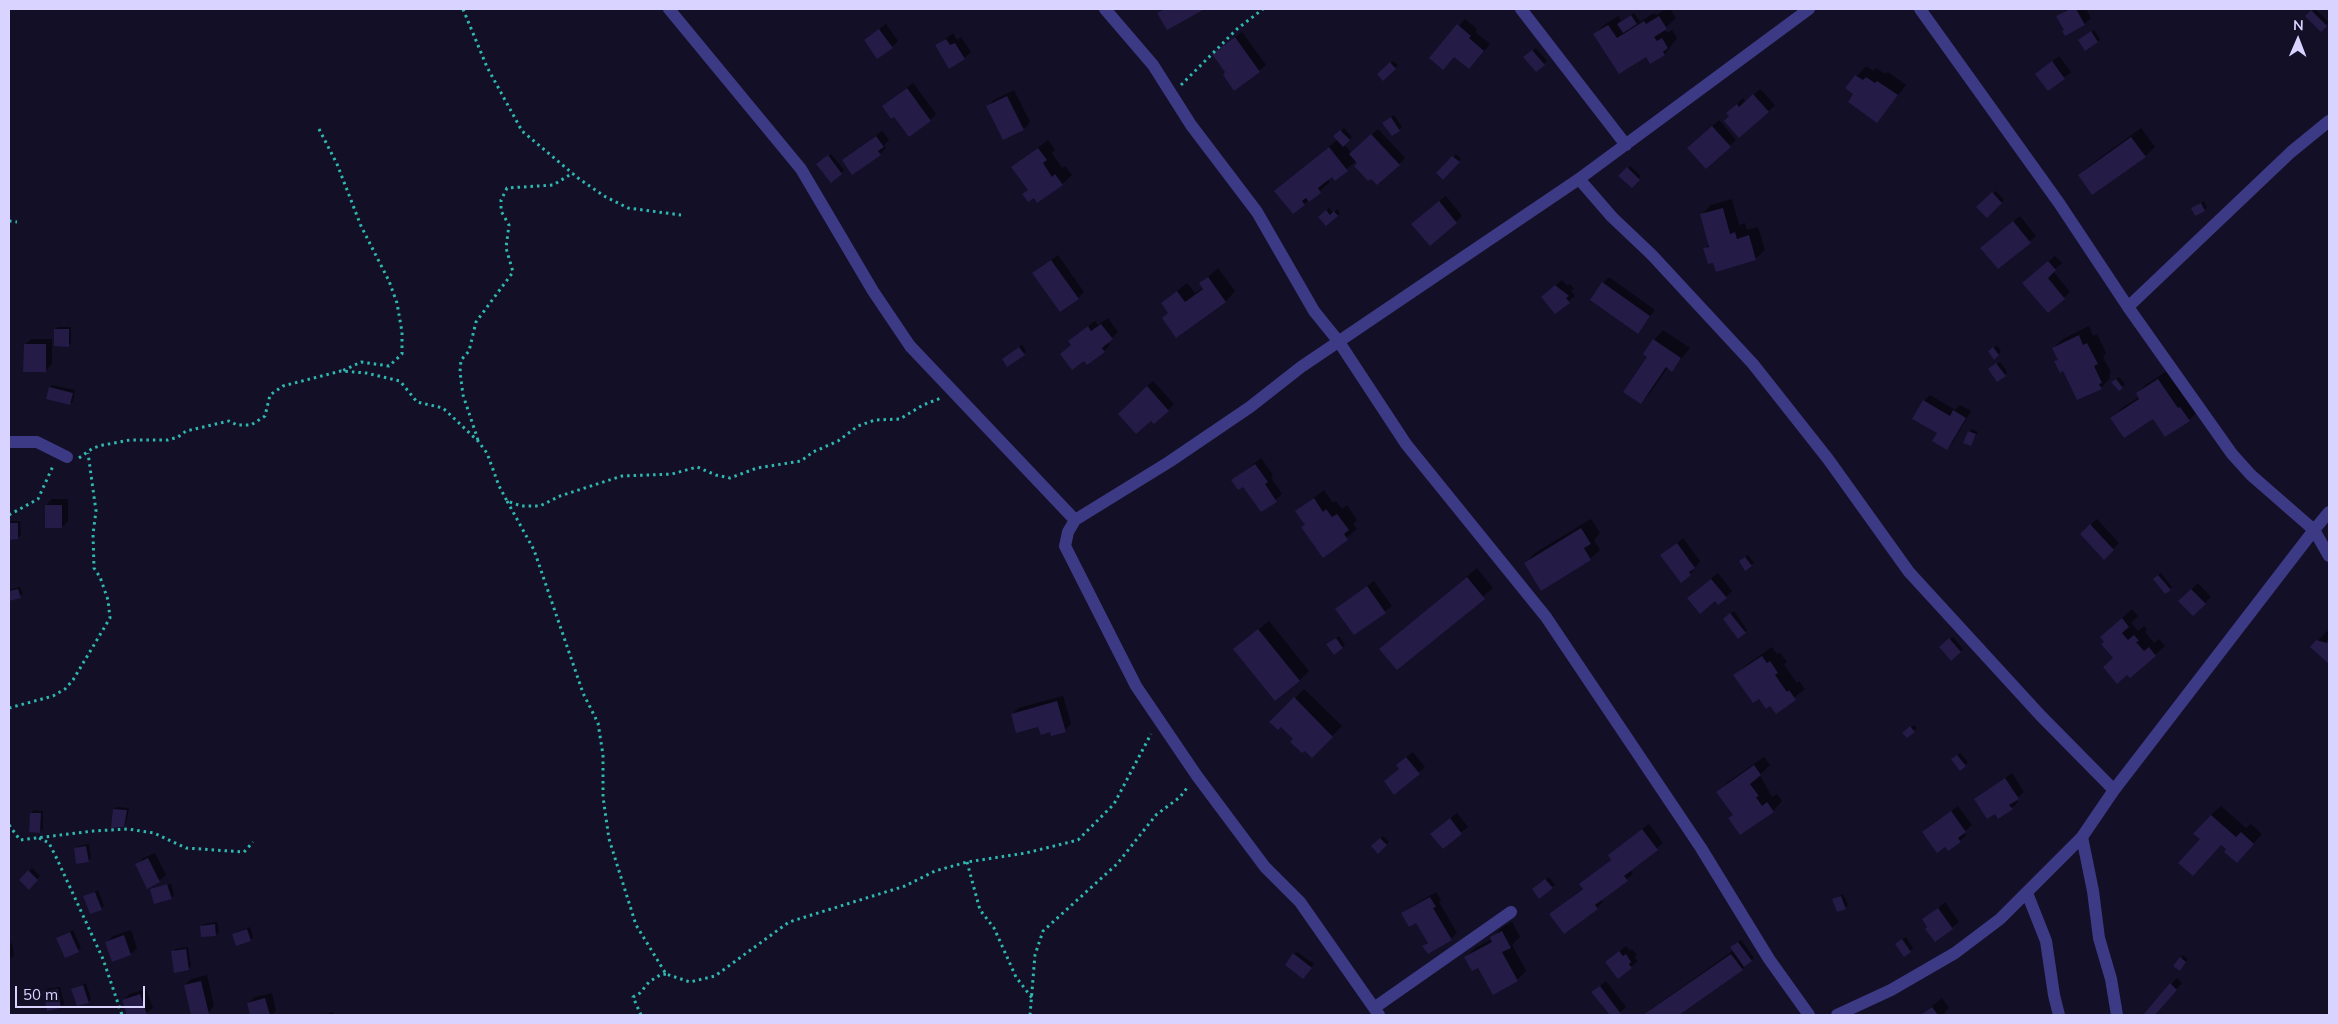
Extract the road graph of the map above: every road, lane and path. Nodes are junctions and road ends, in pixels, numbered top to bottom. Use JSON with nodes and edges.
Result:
{"nodes":[{"id":1,"x":463,"y":9,"type":"edge"},
{"id":2,"x":669,"y":9,"type":"edge"},
{"id":3,"x":1105,"y":9,"type":"edge"},
{"id":4,"x":1263,"y":9,"type":"edge"},
{"id":5,"x":1521,"y":9,"type":"edge"},
{"id":6,"x":1809,"y":9,"type":"edge"},
{"id":7,"x":1920,"y":9,"type":"edge"},
{"id":8,"x":1172,"y":93,"type":"junction"},
{"id":9,"x":2329,"y":121,"type":"edge"},
{"id":10,"x":319,"y":129,"type":"dead end"},
{"id":11,"x":1626,"y":145,"type":"junction"},
{"id":12,"x":573,"y":173,"type":"junction"},
{"id":13,"x":1579,"y":179,"type":"junction"},
{"id":14,"x":681,"y":215,"type":"dead end"},
{"id":15,"x":9,"y":221,"type":"edge"},
{"id":16,"x":18,"y":222,"type":"dead end"},
{"id":17,"x":2128,"y":307,"type":"junction"},
{"id":18,"x":1339,"y":342,"type":"junction"},
{"id":19,"x":341,"y":371,"type":"junction"},
{"id":20,"x":954,"y":393,"type":"junction"},
{"id":21,"x":478,"y":441,"type":"junction"},
{"id":22,"x":9,"y":442,"type":"edge"},
{"id":23,"x":88,"y":452,"type":"junction"},
{"id":24,"x":67,"y":457,"type":"junction"},
{"id":25,"x":507,"y":501,"type":"junction"},
{"id":26,"x":2329,"y":512,"type":"edge"},
{"id":27,"x":9,"y":515,"type":"edge"},
{"id":28,"x":1076,"y":520,"type":"junction"},
{"id":29,"x":2314,"y":530,"type":"junction"},
{"id":30,"x":2329,"y":556,"type":"edge"},
{"id":31,"x":9,"y":708,"type":"edge"},
{"id":32,"x":1159,"y":720,"type":"junction"},
{"id":33,"x":1197,"y":776,"type":"junction"},
{"id":34,"x":2114,"y":790,"type":"junction"},
{"id":35,"x":9,"y":825,"type":"edge"},
{"id":36,"x":2082,"y":837,"type":"junction"},
{"id":37,"x":38,"y":838,"type":"junction"},
{"id":38,"x":253,"y":842,"type":"dead end"},
{"id":39,"x":967,"y":862,"type":"junction"},
{"id":40,"x":2027,"y":893,"type":"junction"},
{"id":41,"x":1511,"y":912,"type":"dead end"},
{"id":42,"x":666,"y":974,"type":"junction"},
{"id":43,"x":1032,"y":999,"type":"junction"},
{"id":44,"x":1377,"y":1011,"type":"edge"},
{"id":45,"x":122,"y":1015,"type":"edge"},
{"id":46,"x":640,"y":1015,"type":"edge"},
{"id":47,"x":1030,"y":1015,"type":"edge"},
{"id":48,"x":1809,"y":1015,"type":"edge"},
{"id":49,"x":1837,"y":1015,"type":"edge"},
{"id":50,"x":2059,"y":1015,"type":"edge"},
{"id":51,"x":2117,"y":1015,"type":"edge"}],
"edges":[{"from":1,"to":12,"type":"path"},
{"from":2,"to":20,"type":"street"},
{"from":3,"to":8,"type":"street"},
{"from":4,"to":8,"type":"path"},
{"from":5,"to":11,"type":"street"},
{"from":6,"to":11,"type":"street"},
{"from":7,"to":17,"type":"street"},
{"from":8,"to":18,"type":"street"},
{"from":9,"to":17,"type":"street"},
{"from":10,"to":19,"type":"path"},
{"from":11,"to":13,"type":"street"},
{"from":12,"to":14,"type":"path"},
{"from":12,"to":21,"type":"path"},
{"from":13,"to":18,"type":"street"},
{"from":13,"to":34,"type":"street"},
{"from":15,"to":16,"type":"path"},
{"from":17,"to":29,"type":"street"},
{"from":18,"to":28,"type":"street"},
{"from":18,"to":48,"type":"street"},
{"from":19,"to":21,"type":"path"},
{"from":19,"to":23,"type":"path"},
{"from":20,"to":25,"type":"path"},
{"from":20,"to":28,"type":"street"},
{"from":21,"to":25,"type":"path"},
{"from":22,"to":24,"type":"street"},
{"from":23,"to":24,"type":"path"},
{"from":23,"to":31,"type":"path"},
{"from":24,"to":27,"type":"path"},
{"from":25,"to":42,"type":"path"},
{"from":26,"to":29,"type":"street"},
{"from":28,"to":32,"type":"street"},
{"from":29,"to":30,"type":"street"},
{"from":29,"to":34,"type":"street"},
{"from":32,"to":33,"type":"street"},
{"from":32,"to":39,"type":"path"},
{"from":33,"to":43,"type":"path"},
{"from":33,"to":44,"type":"street"},
{"from":34,"to":36,"type":"street"},
{"from":35,"to":37,"type":"path"},
{"from":36,"to":40,"type":"street"},
{"from":36,"to":51,"type":"street"},
{"from":37,"to":38,"type":"path"},
{"from":37,"to":45,"type":"path"},
{"from":39,"to":42,"type":"path"},
{"from":39,"to":43,"type":"path"},
{"from":40,"to":49,"type":"street"},
{"from":40,"to":50,"type":"street"},
{"from":41,"to":44,"type":"street"},
{"from":42,"to":46,"type":"path"},
{"from":43,"to":47,"type":"path"}]}
